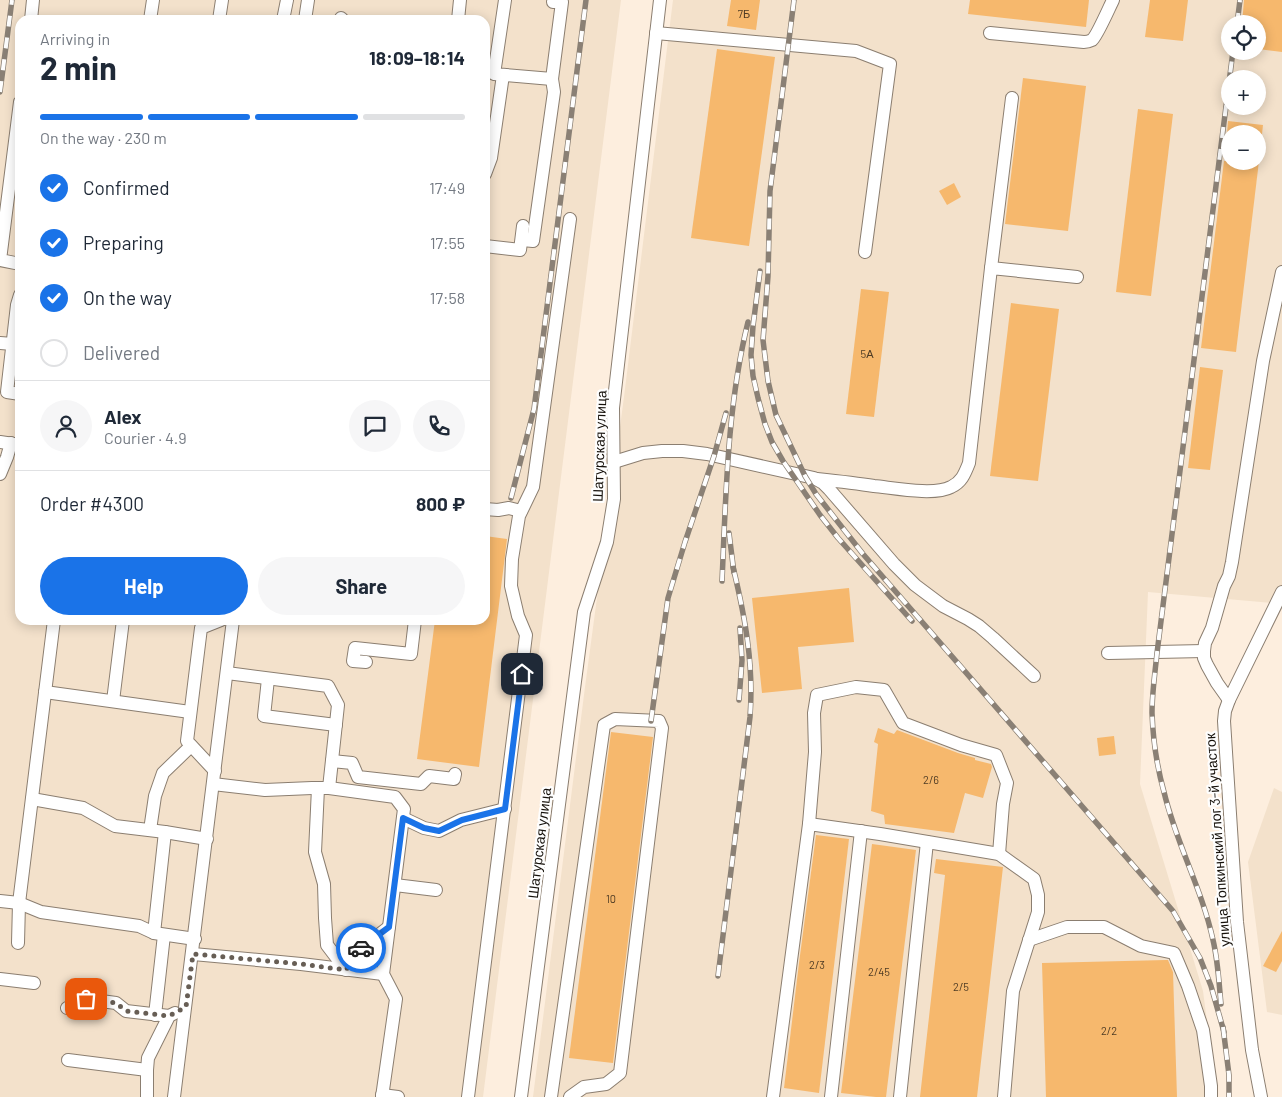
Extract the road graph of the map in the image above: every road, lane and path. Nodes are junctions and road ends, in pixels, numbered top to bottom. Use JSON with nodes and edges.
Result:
{"nodes":[{"id":1,"x":33,"y":0,"type":"edge"},
{"id":2,"x":153,"y":0,"type":"edge"},
{"id":3,"x":222,"y":0,"type":"edge"},
{"id":4,"x":287,"y":0,"type":"edge"},
{"id":5,"x":308,"y":0,"type":"edge"},
{"id":6,"x":460,"y":0,"type":"edge"},
{"id":7,"x":505,"y":0,"type":"edge"},
{"id":8,"x":660,"y":0,"type":"edge"},
{"id":9,"x":1113,"y":0,"type":"edge"},
{"id":10,"x":553,"y":2,"type":"dead end"},
{"id":11,"x":31,"y":15,"type":"edge"},
{"id":12,"x":151,"y":15,"type":"edge"},
{"id":13,"x":220,"y":15,"type":"edge"},
{"id":14,"x":285,"y":15,"type":"edge"},
{"id":15,"x":306,"y":15,"type":"edge"},
{"id":16,"x":458,"y":15,"type":"edge"},
{"id":17,"x":656,"y":33,"type":"junction"},
{"id":18,"x":990,"y":33,"type":"dead end"},
{"id":19,"x":494,"y":74,"type":"edge"},
{"id":20,"x":552,"y":80,"type":"junction"},
{"id":21,"x":1012,"y":98,"type":"dead end"},
{"id":22,"x":15,"y":142,"type":"edge"},
{"id":23,"x":490,"y":161,"type":"edge"},
{"id":24,"x":570,"y":218,"type":"dead end"},
{"id":25,"x":524,"y":226,"type":"dead end"},
{"id":26,"x":522,"y":240,"type":"junction"},
{"id":27,"x":490,"y":247,"type":"edge"},
{"id":28,"x":865,"y":252,"type":"dead end"},
{"id":29,"x":15,"y":263,"type":"edge"},
{"id":30,"x":991,"y":268,"type":"junction"},
{"id":31,"x":1282,"y":272,"type":"edge"},
{"id":32,"x":1077,"y":277,"type":"dead end"},
{"id":33,"x":15,"y":312,"type":"edge"},
{"id":34,"x":6,"y":344,"type":"edge"},
{"id":35,"x":15,"y":393,"type":"edge"},
{"id":36,"x":10,"y":443,"type":"edge"},
{"id":37,"x":614,"y":462,"type":"junction"},
{"id":38,"x":0,"y":474,"type":"edge"},
{"id":39,"x":814,"y":478,"type":"junction"},
{"id":40,"x":490,"y":509,"type":"edge"},
{"id":41,"x":521,"y":511,"type":"junction"},
{"id":42,"x":1282,"y":592,"type":"edge"},
{"id":43,"x":53,"y":625,"type":"edge"},
{"id":44,"x":122,"y":625,"type":"edge"},
{"id":45,"x":208,"y":625,"type":"edge"},
{"id":46,"x":232,"y":625,"type":"edge"},
{"id":47,"x":414,"y":625,"type":"edge"},
{"id":48,"x":1204,"y":651,"type":"junction"},
{"id":49,"x":1108,"y":653,"type":"dead end"},
{"id":50,"x":366,"y":662,"type":"dead end"},
{"id":51,"x":227,"y":673,"type":"junction"},
{"id":52,"x":1034,"y":676,"type":"dead end"},
{"id":53,"x":268,"y":679,"type":"junction"},
{"id":54,"x":45,"y":692,"type":"junction"},
{"id":55,"x":1229,"y":700,"type":"junction"},
{"id":56,"x":113,"y":701,"type":"junction"},
{"id":57,"x":190,"y":712,"type":"junction"},
{"id":58,"x":336,"y":725,"type":"junction"},
{"id":59,"x":191,"y":746,"type":"junction"},
{"id":60,"x":332,"y":760,"type":"junction"},
{"id":61,"x":215,"y":771,"type":"junction"},
{"id":62,"x":455,"y":774,"type":"dead end"},
{"id":63,"x":213,"y":784,"type":"junction"},
{"id":64,"x":323,"y":788,"type":"junction"},
{"id":65,"x":32,"y":799,"type":"junction"},
{"id":66,"x":505,"y":809,"type":"junction"},
{"id":67,"x":403,"y":818,"type":"junction"},
{"id":68,"x":809,"y":824,"type":"junction"},
{"id":69,"x":150,"y":830,"type":"junction"},
{"id":70,"x":861,"y":831,"type":"junction"},
{"id":71,"x":165,"y":832,"type":"junction"},
{"id":72,"x":207,"y":839,"type":"junction"},
{"id":73,"x":927,"y":842,"type":"junction"},
{"id":74,"x":999,"y":854,"type":"junction"},
{"id":75,"x":395,"y":886,"type":"junction"},
{"id":76,"x":436,"y":890,"type":"dead end"},
{"id":77,"x":0,"y":901,"type":"edge"},
{"id":78,"x":19,"y":903,"type":"junction"},
{"id":79,"x":389,"y":927,"type":"junction"},
{"id":80,"x":159,"y":934,"type":"junction"},
{"id":81,"x":194,"y":939,"type":"junction"},
{"id":82,"x":1029,"y":940,"type":"junction"},
{"id":83,"x":18,"y":943,"type":"dead end"},
{"id":84,"x":193,"y":954,"type":"junction"},
{"id":85,"x":346,"y":970,"type":"junction"},
{"id":86,"x":383,"y":974,"type":"junction"},
{"id":87,"x":0,"y":979,"type":"edge"},
{"id":88,"x":34,"y":983,"type":"dead end"},
{"id":89,"x":186,"y":1007,"type":"junction"},
{"id":90,"x":67,"y":1008,"type":"dead end"},
{"id":91,"x":155,"y":1015,"type":"junction"},
{"id":92,"x":169,"y":1016,"type":"junction"},
{"id":93,"x":68,"y":1060,"type":"dead end"},
{"id":94,"x":147,"y":1070,"type":"junction"},
{"id":95,"x":382,"y":1096,"type":"edge"},
{"id":96,"x":147,"y":1097,"type":"edge"},
{"id":97,"x":174,"y":1097,"type":"edge"},
{"id":98,"x":398,"y":1097,"type":"edge"},
{"id":99,"x":468,"y":1097,"type":"edge"},
{"id":100,"x":522,"y":1097,"type":"edge"},
{"id":101,"x":551,"y":1097,"type":"edge"},
{"id":102,"x":570,"y":1097,"type":"edge"},
{"id":103,"x":773,"y":1097,"type":"edge"},
{"id":104,"x":831,"y":1097,"type":"edge"},
{"id":105,"x":900,"y":1097,"type":"edge"},
{"id":106,"x":1004,"y":1097,"type":"edge"},
{"id":107,"x":1211,"y":1097,"type":"edge"},
{"id":108,"x":1261,"y":1097,"type":"edge"}],
"edges":[{"from":1,"to":11,"type":"street"},
{"from":2,"to":12,"type":"street"},
{"from":3,"to":13,"type":"street"},
{"from":4,"to":14,"type":"street"},
{"from":5,"to":15,"type":"street"},
{"from":6,"to":16,"type":"street"},
{"from":7,"to":19,"type":"street"},
{"from":8,"to":17,"type":"street","name":"Шатурская улица"},
{"from":9,"to":18,"type":"street"},
{"from":10,"to":20,"type":"street"},
{"from":17,"to":28,"type":"street"},
{"from":17,"to":37,"type":"street","name":"Шатурская улица"},
{"from":19,"to":20,"type":"street"},
{"from":19,"to":23,"type":"street"},
{"from":20,"to":26,"type":"street"},
{"from":21,"to":30,"type":"street"},
{"from":22,"to":29,"type":"street"},
{"from":24,"to":41,"type":"street"},
{"from":25,"to":26,"type":"street"},
{"from":26,"to":27,"type":"street"},
{"from":30,"to":32,"type":"street"},
{"from":30,"to":39,"type":"street"},
{"from":31,"to":48,"type":"street"},
{"from":33,"to":34,"type":"street"},
{"from":34,"to":35,"type":"street"},
{"from":36,"to":38,"type":"street"},
{"from":37,"to":39,"type":"street"},
{"from":37,"to":100,"type":"street","name":"Шатурская улица"},
{"from":39,"to":52,"type":"street"},
{"from":40,"to":41,"type":"street"},
{"from":41,"to":66,"type":"street"},
{"from":42,"to":55,"type":"street","name":"улица Топкинский лог 3-й участок"},
{"from":43,"to":54,"type":"street"},
{"from":44,"to":56,"type":"street"},
{"from":45,"to":57,"type":"street"},
{"from":46,"to":51,"type":"street"},
{"from":47,"to":50,"type":"street"},
{"from":48,"to":49,"type":"street"},
{"from":48,"to":55,"type":"street"},
{"from":51,"to":53,"type":"street"},
{"from":51,"to":61,"type":"street"},
{"from":53,"to":58,"type":"street"},
{"from":53,"to":58,"type":"street"},
{"from":54,"to":56,"type":"street"},
{"from":54,"to":65,"type":"street"},
{"from":55,"to":108,"type":"street","name":"улица Топкинский лог 3-й участок"},
{"from":56,"to":57,"type":"street"},
{"from":57,"to":59,"type":"street"},
{"from":58,"to":60,"type":"street"},
{"from":59,"to":61,"type":"street"},
{"from":59,"to":69,"type":"street"},
{"from":60,"to":62,"type":"street"},
{"from":60,"to":64,"type":"street"},
{"from":61,"to":63,"type":"street"},
{"from":63,"to":64,"type":"street"},
{"from":63,"to":72,"type":"street"},
{"from":64,"to":67,"type":"street"},
{"from":64,"to":85,"type":"street"},
{"from":65,"to":69,"type":"street"},
{"from":65,"to":78,"type":"street"},
{"from":66,"to":67,"type":"street"},
{"from":66,"to":99,"type":"street"},
{"from":67,"to":75,"type":"street"},
{"from":68,"to":70,"type":"street"},
{"from":68,"to":74,"type":"street"},
{"from":68,"to":103,"type":"street"},
{"from":69,"to":71,"type":"street"},
{"from":70,"to":73,"type":"street"},
{"from":70,"to":104,"type":"street"},
{"from":71,"to":72,"type":"street"},
{"from":71,"to":80,"type":"street"},
{"from":72,"to":81,"type":"street"},
{"from":73,"to":74,"type":"street"},
{"from":73,"to":105,"type":"street"},
{"from":74,"to":82,"type":"street"},
{"from":75,"to":76,"type":"street"},
{"from":75,"to":79,"type":"street"},
{"from":77,"to":78,"type":"street"},
{"from":78,"to":80,"type":"street"},
{"from":78,"to":83,"type":"street"},
{"from":79,"to":85,"type":"street"},
{"from":79,"to":86,"type":"street"},
{"from":80,"to":81,"type":"street"},
{"from":80,"to":91,"type":"street"},
{"from":81,"to":84,"type":"street"},
{"from":82,"to":106,"type":"street"},
{"from":82,"to":107,"type":"street"},
{"from":84,"to":85,"type":"street"},
{"from":84,"to":89,"type":"street"},
{"from":85,"to":86,"type":"street"},
{"from":86,"to":95,"type":"street"},
{"from":87,"to":88,"type":"street"},
{"from":89,"to":92,"type":"street"},
{"from":89,"to":97,"type":"street"},
{"from":90,"to":91,"type":"street"},
{"from":91,"to":92,"type":"street"},
{"from":92,"to":94,"type":"street"},
{"from":93,"to":94,"type":"street"},
{"from":94,"to":96,"type":"street"},
{"from":95,"to":98,"type":"street"},
{"from":101,"to":102,"type":"street"}]}
